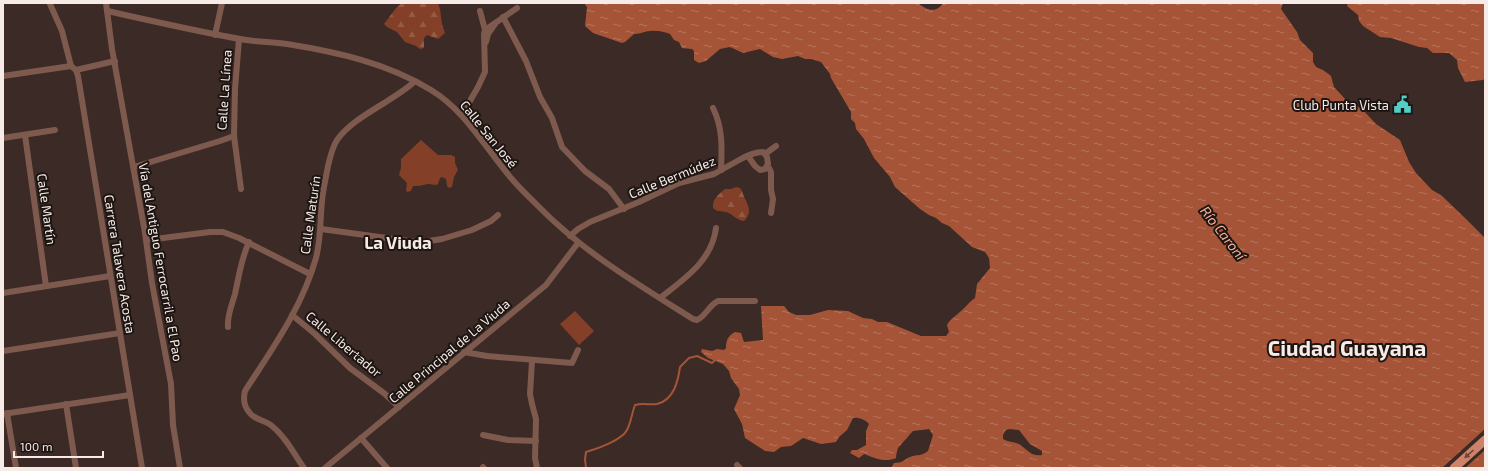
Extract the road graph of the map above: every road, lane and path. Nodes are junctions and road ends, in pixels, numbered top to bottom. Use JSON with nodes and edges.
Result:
{"nodes":[{"id":1,"x":106,"y":3,"type":"edge"},
{"id":2,"x":222,"y":3,"type":"edge"},
{"id":3,"x":50,"y":4,"type":"dead end"},
{"id":4,"x":517,"y":8,"type":"dead end"},
{"id":5,"x":107,"y":11,"type":"junction"},
{"id":6,"x":480,"y":11,"type":"dead end"},
{"id":7,"x":501,"y":18,"type":"junction"},
{"id":8,"x":485,"y":30,"type":"junction"},
{"id":9,"x":215,"y":34,"type":"junction"},
{"id":10,"x":239,"y":39,"type":"junction"},
{"id":11,"x":484,"y":48,"type":"junction"},
{"id":12,"x":115,"y":61,"type":"junction"},
{"id":13,"x":73,"y":68,"type":"junction"},
{"id":14,"x":3,"y":76,"type":"edge"},
{"id":15,"x":414,"y":82,"type":"junction"},
{"id":16,"x":713,"y":108,"type":"dead end"},
{"id":17,"x":462,"y":115,"type":"junction"},
{"id":18,"x":55,"y":130,"type":"dead end"},
{"id":19,"x":25,"y":135,"type":"junction"},
{"id":20,"x":234,"y":136,"type":"junction"},
{"id":21,"x":3,"y":138,"type":"edge"},
{"id":22,"x":776,"y":146,"type":"dead end"},
{"id":23,"x":763,"y":153,"type":"junction"},
{"id":24,"x":748,"y":156,"type":"junction"},
{"id":25,"x":767,"y":166,"type":"junction"},
{"id":26,"x":134,"y":167,"type":"junction"},
{"id":27,"x":721,"y":170,"type":"junction"},
{"id":28,"x":241,"y":189,"type":"dead end"},
{"id":29,"x":624,"y":208,"type":"junction"},
{"id":30,"x":771,"y":213,"type":"dead end"},
{"id":31,"x":498,"y":215,"type":"dead end"},
{"id":32,"x":716,"y":228,"type":"dead end"},
{"id":33,"x":321,"y":229,"type":"junction"},
{"id":34,"x":570,"y":236,"type":"junction"},
{"id":35,"x":146,"y":240,"type":"junction"},
{"id":36,"x":249,"y":242,"type":"junction"},
{"id":37,"x":578,"y":243,"type":"junction"},
{"id":38,"x":310,"y":274,"type":"junction"},
{"id":39,"x":110,"y":276,"type":"junction"},
{"id":40,"x":46,"y":286,"type":"junction"},
{"id":41,"x":3,"y":293,"type":"edge"},
{"id":42,"x":660,"y":298,"type":"junction"},
{"id":43,"x":755,"y":300,"type":"dead end"},
{"id":44,"x":292,"y":315,"type":"junction"},
{"id":45,"x":228,"y":328,"type":"dead end"},
{"id":46,"x":120,"y":333,"type":"junction"},
{"id":47,"x":578,"y":350,"type":"dead end"},
{"id":48,"x":3,"y":351,"type":"edge"},
{"id":49,"x":464,"y":352,"type":"junction"},
{"id":50,"x":532,"y":361,"type":"junction"},
{"id":51,"x":130,"y":395,"type":"junction"},
{"id":52,"x":66,"y":404,"type":"junction"},
{"id":53,"x":399,"y":407,"type":"junction"},
{"id":54,"x":5,"y":414,"type":"edge"},
{"id":55,"x":483,"y":435,"type":"dead end"},
{"id":56,"x":361,"y":438,"type":"junction"},
{"id":57,"x":1485,"y":440,"type":"edge"},
{"id":58,"x":536,"y":442,"type":"junction"},
{"id":59,"x":16,"y":468,"type":"edge"},
{"id":60,"x":76,"y":468,"type":"edge"},
{"id":61,"x":142,"y":468,"type":"edge"},
{"id":62,"x":180,"y":468,"type":"edge"},
{"id":63,"x":304,"y":468,"type":"edge"},
{"id":64,"x":325,"y":468,"type":"edge"},
{"id":65,"x":387,"y":468,"type":"edge"},
{"id":66,"x":537,"y":468,"type":"edge"},
{"id":67,"x":1454,"y":468,"type":"edge"}],
"edges":[{"from":1,"to":5,"type":"street","name":"Vía del Antiguo Ferrocarril a El Pao"},
{"from":2,"to":9,"type":"street"},
{"from":3,"to":13,"type":"street","name":"Carrera Talavera Acosta"},
{"from":4,"to":7,"type":"street"},
{"from":5,"to":9,"type":"street","name":"Calle San José"},
{"from":5,"to":12,"type":"street","name":"Vía del Antiguo Ferrocarril a El Pao"},
{"from":6,"to":8,"type":"street"},
{"from":7,"to":8,"type":"street"},
{"from":7,"to":11,"type":"street"},
{"from":7,"to":29,"type":"street"},
{"from":8,"to":11,"type":"street"},
{"from":9,"to":10,"type":"street","name":"Calle San José"},
{"from":10,"to":15,"type":"street","name":"Calle San José"},
{"from":10,"to":20,"type":"street","name":"Calle La Línea"},
{"from":11,"to":17,"type":"street"},
{"from":12,"to":13,"type":"street"},
{"from":12,"to":26,"type":"street","name":"Vía del Antiguo Ferrocarril a El Pao"},
{"from":13,"to":14,"type":"street"},
{"from":13,"to":39,"type":"street","name":"Carrera Talavera Acosta"},
{"from":15,"to":17,"type":"street","name":"Calle San José"},
{"from":15,"to":33,"type":"street","name":"Calle Maturín"},
{"from":16,"to":27,"type":"street"},
{"from":17,"to":34,"type":"street","name":"Calle San José"},
{"from":18,"to":19,"type":"street"},
{"from":19,"to":21,"type":"street"},
{"from":19,"to":40,"type":"street","name":"Calle Martín"},
{"from":20,"to":26,"type":"street","name":"Calle La Línea"},
{"from":20,"to":28,"type":"street"},
{"from":22,"to":23,"type":"street","name":"Calle Bermúdez"},
{"from":23,"to":24,"type":"street","name":"Calle Bermúdez"},
{"from":23,"to":25,"type":"street"},
{"from":24,"to":25,"type":"street"},
{"from":24,"to":27,"type":"street","name":"Calle Bermúdez"},
{"from":25,"to":30,"type":"street"},
{"from":26,"to":35,"type":"street","name":"Vía del Antiguo Ferrocarril a El Pao"},
{"from":27,"to":29,"type":"street","name":"Calle Bermúdez"},
{"from":29,"to":34,"type":"street","name":"Calle Bermúdez"},
{"from":31,"to":33,"type":"street"},
{"from":32,"to":42,"type":"street"},
{"from":33,"to":38,"type":"street","name":"Calle Maturín"},
{"from":34,"to":37,"type":"street","name":"Calle San José"},
{"from":35,"to":36,"type":"street"},
{"from":35,"to":62,"type":"street","name":"Vía del Antiguo Ferrocarril a El Pao"},
{"from":36,"to":38,"type":"street"},
{"from":36,"to":45,"type":"street"},
{"from":37,"to":42,"type":"street","name":"Calle San José"},
{"from":37,"to":49,"type":"street","name":"Calle Principal de La Viuda"},
{"from":38,"to":44,"type":"street","name":"Calle Maturín"},
{"from":39,"to":40,"type":"street"},
{"from":39,"to":46,"type":"street","name":"Carrera Talavera Acosta"},
{"from":40,"to":41,"type":"street"},
{"from":42,"to":43,"type":"street","name":"Calle San José"},
{"from":44,"to":53,"type":"street","name":"Calle Libertador"},
{"from":44,"to":63,"type":"street","name":"Calle Maturín"},
{"from":46,"to":48,"type":"street"},
{"from":46,"to":51,"type":"street","name":"Carrera Talavera Acosta"},
{"from":47,"to":50,"type":"street"},
{"from":49,"to":50,"type":"street"},
{"from":49,"to":53,"type":"street","name":"Calle Principal de La Viuda"},
{"from":50,"to":58,"type":"street"},
{"from":51,"to":52,"type":"street"},
{"from":51,"to":61,"type":"street","name":"Carrera Talavera Acosta"},
{"from":52,"to":54,"type":"street"},
{"from":52,"to":60,"type":"street"},
{"from":53,"to":56,"type":"street","name":"Calle Principal de La Viuda"},
{"from":54,"to":59,"type":"street"},
{"from":55,"to":58,"type":"street"},
{"from":56,"to":64,"type":"street","name":"Calle Principal de La Viuda"},
{"from":56,"to":65,"type":"street"},
{"from":57,"to":67,"type":"main road","one_way":true},
{"from":58,"to":66,"type":"street"}]}
